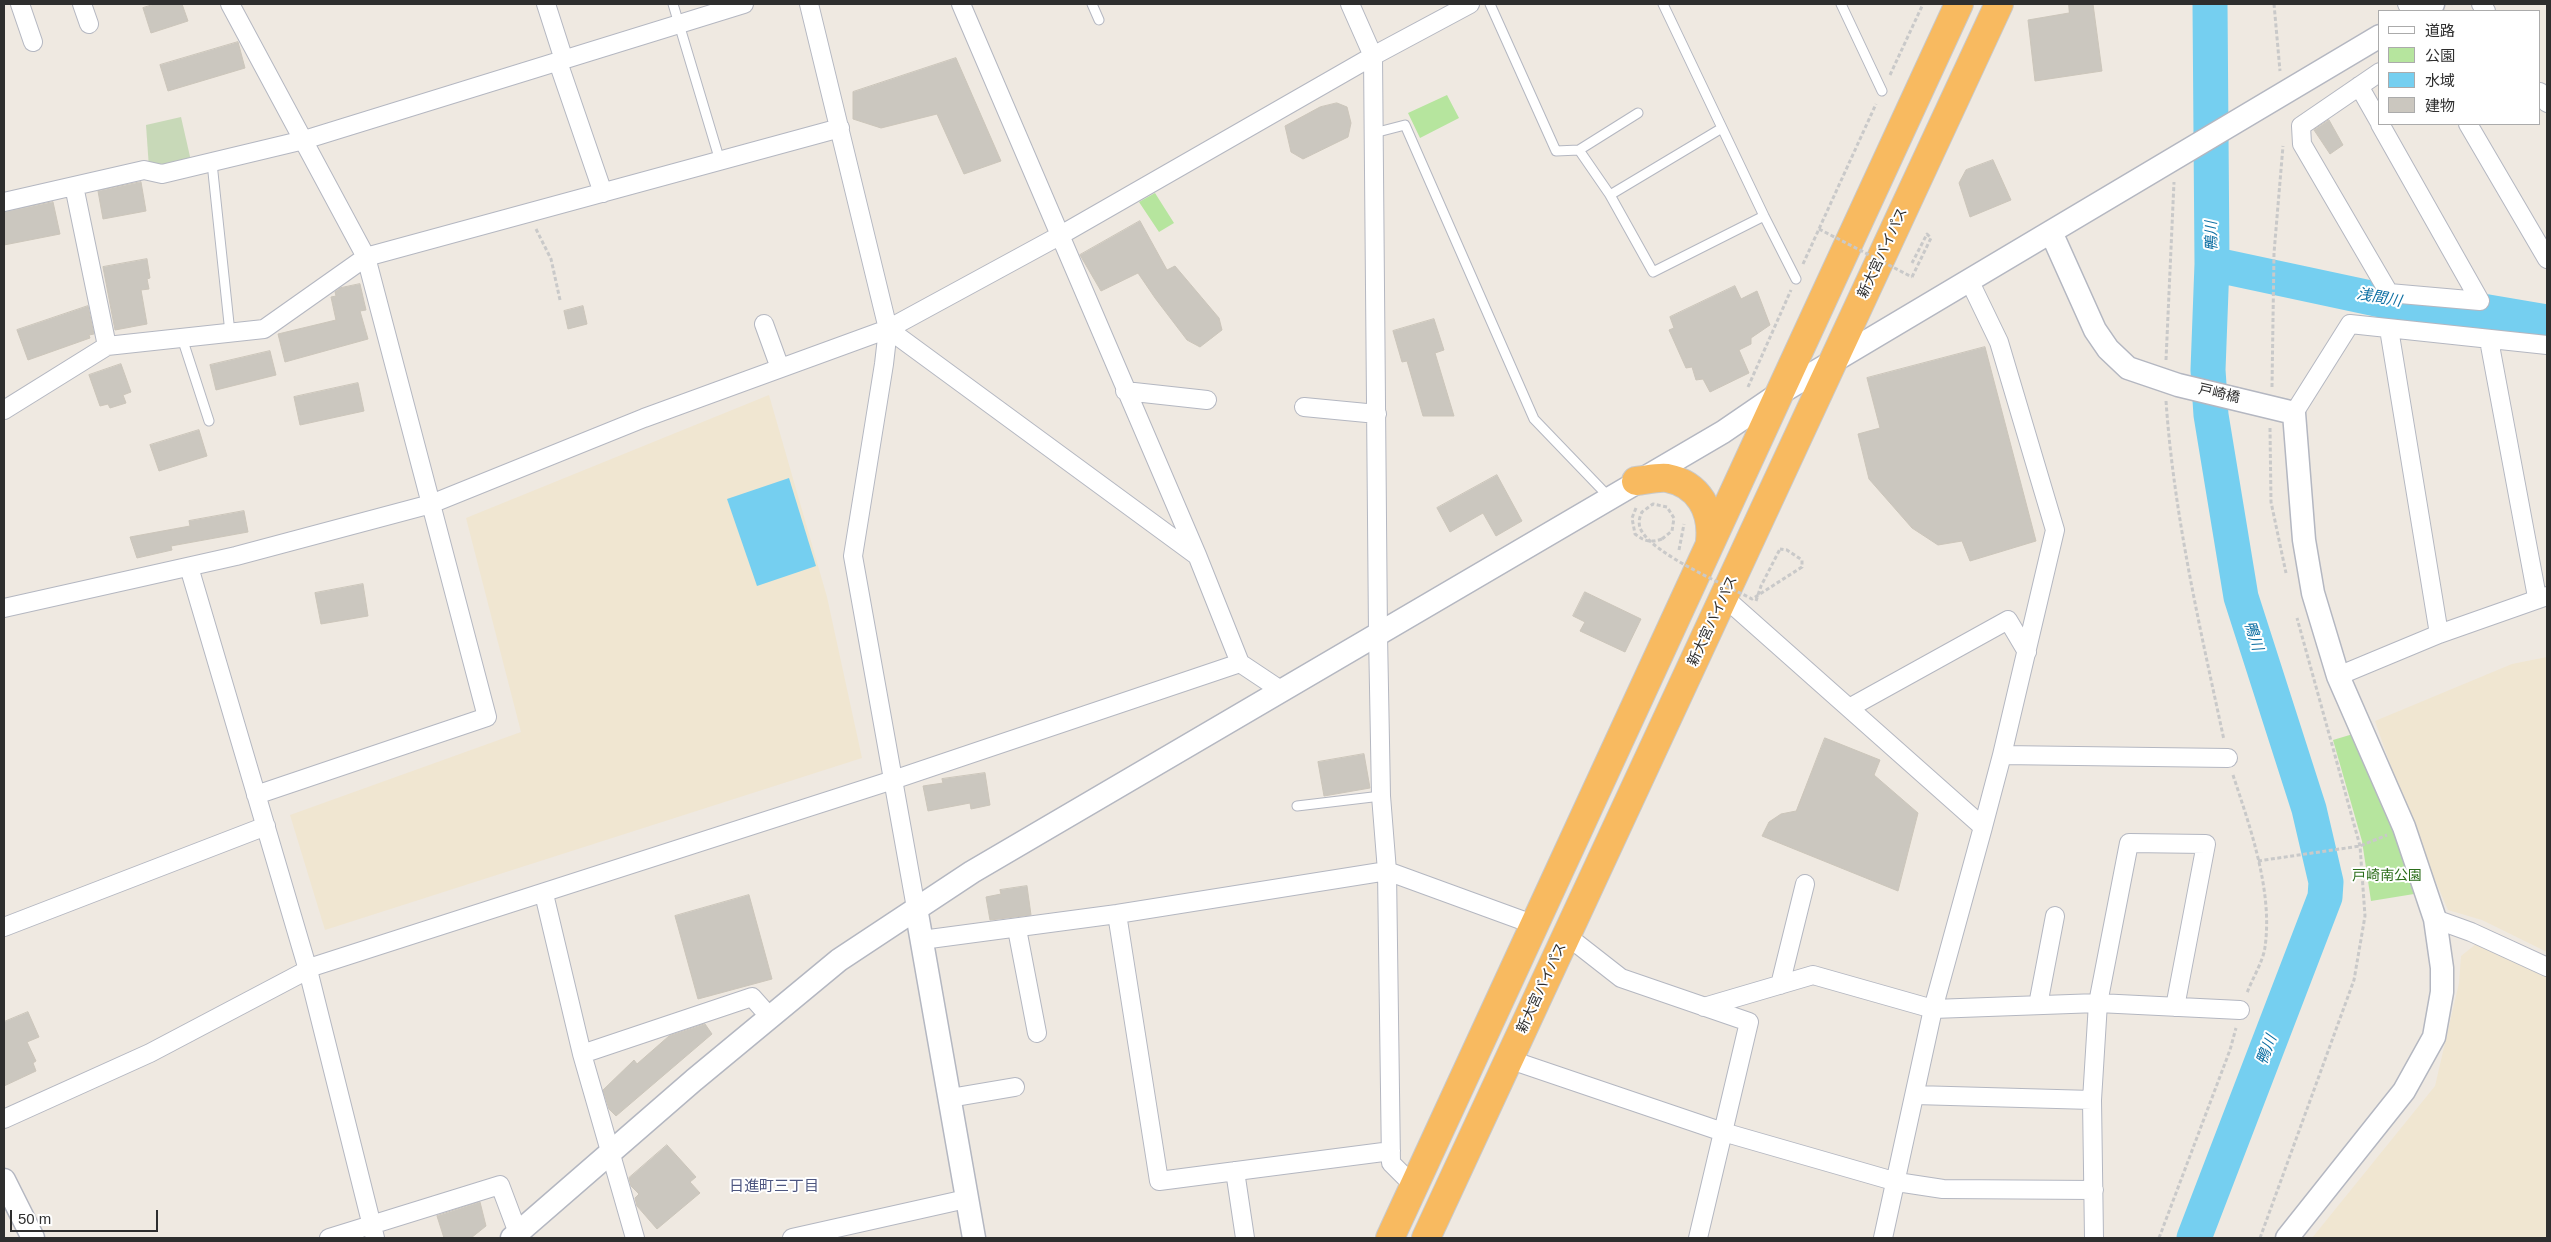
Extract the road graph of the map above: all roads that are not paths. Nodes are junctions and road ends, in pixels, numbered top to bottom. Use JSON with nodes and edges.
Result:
{"nodes":[{"id":1,"x":20,"y":4,"type":"edge"},
{"id":2,"x":82,"y":4,"type":"edge"},
{"id":3,"x":230,"y":4,"type":"edge"},
{"id":4,"x":546,"y":4,"type":"edge"},
{"id":5,"x":673,"y":4,"type":"edge"},
{"id":6,"x":744,"y":4,"type":"edge"},
{"id":7,"x":809,"y":4,"type":"edge"},
{"id":8,"x":961,"y":4,"type":"edge"},
{"id":9,"x":1092,"y":4,"type":"edge"},
{"id":10,"x":1350,"y":4,"type":"edge"},
{"id":11,"x":1470,"y":4,"type":"edge"},
{"id":12,"x":1490,"y":4,"type":"edge"},
{"id":13,"x":1663,"y":4,"type":"edge"},
{"id":14,"x":1841,"y":4,"type":"edge"},
{"id":15,"x":1959,"y":4,"type":"edge"},
{"id":16,"x":1999,"y":4,"type":"edge"},
{"id":17,"x":1099,"y":20,"type":"dead end"},
{"id":18,"x":88,"y":24,"type":"dead end"},
{"id":19,"x":680,"y":24,"type":"junction"},
{"id":20,"x":2378,"y":37,"type":"edge"},
{"id":21,"x":34,"y":42,"type":"dead end"},
{"id":22,"x":1373,"y":56,"type":"junction"},
{"id":23,"x":561,"y":61,"type":"junction"},
{"id":24,"x":2378,"y":73,"type":"edge"},
{"id":25,"x":2359,"y":86,"type":"junction"},
{"id":26,"x":1882,"y":91,"type":"road end"},
{"id":27,"x":1638,"y":113,"type":"dead end"},
{"id":28,"x":2378,"y":119,"type":"edge"},
{"id":29,"x":2381,"y":125,"type":"edge"},
{"id":30,"x":2469,"y":125,"type":"edge"},
{"id":31,"x":840,"y":128,"type":"junction"},
{"id":32,"x":1722,"y":128,"type":"junction"},
{"id":33,"x":1374,"y":133,"type":"junction"},
{"id":34,"x":304,"y":140,"type":"junction"},
{"id":35,"x":1580,"y":150,"type":"junction"},
{"id":36,"x":720,"y":161,"type":"junction"},
{"id":37,"x":212,"y":163,"type":"junction"},
{"id":38,"x":74,"y":186,"type":"junction"},
{"id":39,"x":603,"y":193,"type":"junction"},
{"id":40,"x":1610,"y":195,"type":"junction"},
{"id":41,"x":4,"y":202,"type":"edge"},
{"id":42,"x":1764,"y":216,"type":"junction"},
{"id":43,"x":2051,"y":232,"type":"junction"},
{"id":44,"x":1059,"y":236,"type":"junction"},
{"id":45,"x":366,"y":257,"type":"junction"},
{"id":46,"x":2547,"y":259,"type":"edge"},
{"id":47,"x":1796,"y":279,"type":"road end"},
{"id":48,"x":1970,"y":282,"type":"junction"},
{"id":49,"x":764,"y":324,"type":"dead end"},
{"id":50,"x":2389,"y":328,"type":"junction"},
{"id":51,"x":888,"y":329,"type":"junction"},
{"id":52,"x":230,"y":333,"type":"junction"},
{"id":53,"x":182,"y":338,"type":"junction"},
{"id":54,"x":2489,"y":340,"type":"junction"},
{"id":55,"x":2547,"y":345,"type":"edge"},
{"id":56,"x":108,"y":346,"type":"junction"},
{"id":57,"x":1832,"y":362,"type":"junction"},
{"id":58,"x":780,"y":368,"type":"junction"},
{"id":59,"x":1125,"y":391,"type":"junction"},
{"id":60,"x":1780,"y":393,"type":"junction"},
{"id":61,"x":1207,"y":400,"type":"dead end"},
{"id":62,"x":1304,"y":407,"type":"dead end"},
{"id":63,"x":4,"y":410,"type":"edge"},
{"id":64,"x":2294,"y":413,"type":"junction"},
{"id":65,"x":1377,"y":414,"type":"junction"},
{"id":66,"x":209,"y":422,"type":"dead end"},
{"id":67,"x":1638,"y":492,"type":"junction"},
{"id":68,"x":1610,"y":498,"type":"junction"},
{"id":69,"x":432,"y":504,"type":"junction"},
{"id":70,"x":1710,"y":542,"type":"junction"},
{"id":71,"x":1197,"y":555,"type":"junction"},
{"id":72,"x":189,"y":567,"type":"junction"},
{"id":73,"x":2542,"y":597,"type":"edge"},
{"id":74,"x":1725,"y":598,"type":"junction"},
{"id":75,"x":4,"y":608,"type":"edge"},
{"id":76,"x":1378,"y":634,"type":"junction"},
{"id":77,"x":2439,"y":634,"type":"junction"},
{"id":78,"x":2027,"y":652,"type":"junction"},
{"id":79,"x":1240,"y":663,"type":"junction"},
{"id":80,"x":2338,"y":676,"type":"junction"},
{"id":81,"x":1282,"y":691,"type":"junction"},
{"id":82,"x":1849,"y":708,"type":"junction"},
{"id":83,"x":2002,"y":756,"type":"junction"},
{"id":84,"x":2228,"y":758,"type":"road end"},
{"id":85,"x":893,"y":780,"type":"junction"},
{"id":86,"x":256,"y":794,"type":"junction"},
{"id":87,"x":1381,"y":796,"type":"junction"},
{"id":88,"x":1297,"y":806,"type":"dead end"},
{"id":89,"x":266,"y":826,"type":"junction"},
{"id":90,"x":1983,"y":827,"type":"junction"},
{"id":91,"x":1387,"y":871,"type":"junction"},
{"id":92,"x":1805,"y":884,"type":"dead end"},
{"id":93,"x":544,"y":894,"type":"junction"},
{"id":94,"x":916,"y":908,"type":"junction"},
{"id":95,"x":1117,"y":914,"type":"junction"},
{"id":96,"x":2055,"y":916,"type":"dead end"},
{"id":97,"x":2435,"y":919,"type":"junction"},
{"id":98,"x":1534,"y":925,"type":"junction"},
{"id":99,"x":4,"y":927,"type":"edge"},
{"id":100,"x":1017,"y":929,"type":"junction"},
{"id":101,"x":1566,"y":935,"type":"junction"},
{"id":102,"x":922,"y":940,"type":"junction"},
{"id":103,"x":2547,"y":967,"type":"edge"},
{"id":104,"x":308,"y":970,"type":"junction"},
{"id":105,"x":1780,"y":984,"type":"junction"},
{"id":106,"x":2098,"y":1003,"type":"junction"},
{"id":107,"x":2038,"y":1005,"type":"junction"},
{"id":108,"x":1704,"y":1006,"type":"junction"},
{"id":109,"x":2175,"y":1006,"type":"junction"},
{"id":110,"x":1933,"y":1009,"type":"junction"},
{"id":111,"x":2240,"y":1010,"type":"road end"},
{"id":112,"x":769,"y":1016,"type":"junction"},
{"id":113,"x":1037,"y":1033,"type":"dead end"},
{"id":114,"x":582,"y":1054,"type":"junction"},
{"id":115,"x":1508,"y":1059,"type":"junction"},
{"id":116,"x":1015,"y":1087,"type":"dead end"},
{"id":117,"x":1915,"y":1095,"type":"junction"},
{"id":118,"x":950,"y":1098,"type":"junction"},
{"id":119,"x":2092,"y":1100,"type":"junction"},
{"id":120,"x":4,"y":1119,"type":"edge"},
{"id":121,"x":1723,"y":1132,"type":"junction"},
{"id":122,"x":1391,"y":1151,"type":"junction"},
{"id":123,"x":610,"y":1155,"type":"junction"},
{"id":124,"x":1235,"y":1171,"type":"junction"},
{"id":125,"x":4,"y":1180,"type":"edge"},
{"id":126,"x":1897,"y":1182,"type":"junction"},
{"id":127,"x":1414,"y":1186,"type":"junction"},
{"id":128,"x":2094,"y":1190,"type":"junction"},
{"id":129,"x":966,"y":1199,"type":"junction"},
{"id":130,"x":373,"y":1232,"type":"edge"},
{"id":131,"x":515,"y":1235,"type":"edge"},
{"id":132,"x":33,"y":1238,"type":"edge"},
{"id":133,"x":328,"y":1238,"type":"edge"},
{"id":134,"x":635,"y":1238,"type":"edge"},
{"id":135,"x":792,"y":1238,"type":"edge"},
{"id":136,"x":974,"y":1238,"type":"edge"},
{"id":137,"x":1245,"y":1238,"type":"edge"},
{"id":138,"x":1390,"y":1238,"type":"edge"},
{"id":139,"x":1426,"y":1238,"type":"edge"},
{"id":140,"x":1699,"y":1238,"type":"edge"},
{"id":141,"x":1883,"y":1238,"type":"edge"},
{"id":142,"x":2094,"y":1238,"type":"edge"},
{"id":143,"x":2287,"y":1238,"type":"edge"}],
"edges":[{"from":1,"to":21,"type":"street"},
{"from":2,"to":18,"type":"street"},
{"from":3,"to":34,"type":"street"},
{"from":4,"to":23,"type":"street"},
{"from":5,"to":19,"type":"lane"},
{"from":6,"to":19,"type":"street"},
{"from":7,"to":31,"type":"street"},
{"from":8,"to":44,"type":"street"},
{"from":9,"to":17,"type":"lane"},
{"from":10,"to":22,"type":"street"},
{"from":11,"to":22,"type":"street"},
{"from":12,"to":35,"type":"lane"},
{"from":13,"to":32,"type":"lane"},
{"from":14,"to":26,"type":"lane"},
{"from":15,"to":60,"type":"highway"},
{"from":16,"to":57,"type":"highway","name":"新大宮バイパス"},
{"from":19,"to":23,"type":"street"},
{"from":19,"to":36,"type":"lane"},
{"from":20,"to":43,"type":"street"},
{"from":22,"to":33,"type":"street"},
{"from":22,"to":44,"type":"street"},
{"from":23,"to":34,"type":"street"},
{"from":23,"to":39,"type":"street"},
{"from":24,"to":25,"type":"street"},
{"from":25,"to":28,"type":"street"},
{"from":25,"to":29,"type":"street"},
{"from":27,"to":35,"type":"lane"},
{"from":30,"to":46,"type":"street"},
{"from":31,"to":36,"type":"street"},
{"from":31,"to":51,"type":"street"},
{"from":32,"to":40,"type":"lane"},
{"from":32,"to":42,"type":"lane"},
{"from":33,"to":65,"type":"street"},
{"from":33,"to":68,"type":"lane"},
{"from":34,"to":37,"type":"street"},
{"from":34,"to":45,"type":"street"},
{"from":35,"to":40,"type":"lane"},
{"from":36,"to":39,"type":"street"},
{"from":37,"to":38,"type":"street"},
{"from":37,"to":52,"type":"lane"},
{"from":38,"to":41,"type":"street"},
{"from":38,"to":56,"type":"street"},
{"from":39,"to":45,"type":"street"},
{"from":40,"to":42,"type":"lane"},
{"from":42,"to":47,"type":"lane"},
{"from":43,"to":48,"type":"street"},
{"from":43,"to":64,"type":"street","name":"戸崎橋"},
{"from":44,"to":51,"type":"street"},
{"from":44,"to":59,"type":"street"},
{"from":45,"to":52,"type":"street"},
{"from":45,"to":69,"type":"street"},
{"from":48,"to":57,"type":"street"},
{"from":48,"to":78,"type":"street"},
{"from":49,"to":58,"type":"street"},
{"from":50,"to":54,"type":"street"},
{"from":50,"to":64,"type":"street"},
{"from":50,"to":77,"type":"street"},
{"from":51,"to":58,"type":"street"},
{"from":51,"to":71,"type":"street"},
{"from":51,"to":85,"type":"street"},
{"from":52,"to":53,"type":"street"},
{"from":53,"to":56,"type":"street"},
{"from":53,"to":66,"type":"lane"},
{"from":54,"to":55,"type":"street"},
{"from":54,"to":73,"type":"street"},
{"from":56,"to":63,"type":"street"},
{"from":57,"to":60,"type":"street"},
{"from":57,"to":74,"type":"highway","name":"新大宮バイパス"},
{"from":58,"to":69,"type":"street"},
{"from":59,"to":61,"type":"street"},
{"from":59,"to":71,"type":"street"},
{"from":60,"to":67,"type":"street"},
{"from":60,"to":70,"type":"highway"},
{"from":62,"to":65,"type":"street"},
{"from":64,"to":80,"type":"street"},
{"from":65,"to":76,"type":"street"},
{"from":67,"to":68,"type":"street"},
{"from":67,"to":70,"type":"highway"},
{"from":68,"to":76,"type":"street"},
{"from":69,"to":72,"type":"street"},
{"from":69,"to":86,"type":"street"},
{"from":70,"to":98,"type":"highway"},
{"from":71,"to":79,"type":"street"},
{"from":72,"to":75,"type":"street"},
{"from":72,"to":86,"type":"street"},
{"from":73,"to":77,"type":"street"},
{"from":74,"to":82,"type":"street"},
{"from":74,"to":101,"type":"highway","name":"新大宮バイパス"},
{"from":76,"to":81,"type":"street"},
{"from":76,"to":87,"type":"street"},
{"from":77,"to":80,"type":"street"},
{"from":78,"to":82,"type":"street"},
{"from":78,"to":83,"type":"street"},
{"from":79,"to":81,"type":"street"},
{"from":79,"to":85,"type":"street"},
{"from":80,"to":97,"type":"street"},
{"from":81,"to":94,"type":"street"},
{"from":82,"to":90,"type":"street"},
{"from":83,"to":84,"type":"street"},
{"from":83,"to":90,"type":"street"},
{"from":85,"to":93,"type":"street"},
{"from":85,"to":94,"type":"street"},
{"from":86,"to":89,"type":"street"},
{"from":87,"to":88,"type":"lane"},
{"from":87,"to":91,"type":"street"},
{"from":89,"to":99,"type":"street"},
{"from":89,"to":104,"type":"street"},
{"from":90,"to":110,"type":"street"},
{"from":91,"to":95,"type":"street"},
{"from":91,"to":98,"type":"street"},
{"from":91,"to":122,"type":"street"},
{"from":92,"to":105,"type":"street"},
{"from":93,"to":104,"type":"street"},
{"from":93,"to":114,"type":"street"},
{"from":94,"to":102,"type":"street"},
{"from":94,"to":112,"type":"street"},
{"from":95,"to":100,"type":"street"},
{"from":95,"to":124,"type":"street"},
{"from":96,"to":107,"type":"street"},
{"from":97,"to":103,"type":"street"},
{"from":97,"to":143,"type":"street"},
{"from":98,"to":127,"type":"highway"},
{"from":100,"to":102,"type":"street"},
{"from":100,"to":113,"type":"street"},
{"from":101,"to":108,"type":"street"},
{"from":101,"to":115,"type":"highway","name":"新大宮バイパス"},
{"from":102,"to":118,"type":"street"},
{"from":104,"to":120,"type":"street"},
{"from":104,"to":130,"type":"street"},
{"from":105,"to":108,"type":"street"},
{"from":105,"to":110,"type":"street"},
{"from":106,"to":107,"type":"street"},
{"from":106,"to":109,"type":"street"},
{"from":106,"to":109,"type":"street"},
{"from":106,"to":119,"type":"street"},
{"from":107,"to":110,"type":"street"},
{"from":108,"to":121,"type":"street"},
{"from":109,"to":111,"type":"street"},
{"from":110,"to":117,"type":"street"},
{"from":112,"to":114,"type":"street"},
{"from":112,"to":123,"type":"street"},
{"from":114,"to":123,"type":"street"},
{"from":115,"to":121,"type":"street"},
{"from":115,"to":139,"type":"highway","name":"新大宮バイパス"},
{"from":116,"to":118,"type":"street"},
{"from":117,"to":119,"type":"street"},
{"from":117,"to":126,"type":"street"},
{"from":118,"to":129,"type":"street"},
{"from":119,"to":128,"type":"street"},
{"from":121,"to":126,"type":"street"},
{"from":121,"to":140,"type":"street"},
{"from":122,"to":124,"type":"street"},
{"from":122,"to":127,"type":"street"},
{"from":123,"to":131,"type":"street"},
{"from":123,"to":134,"type":"street"},
{"from":124,"to":137,"type":"street"},
{"from":125,"to":132,"type":"street"},
{"from":126,"to":128,"type":"street"},
{"from":126,"to":141,"type":"street"},
{"from":127,"to":138,"type":"highway"},
{"from":128,"to":142,"type":"street"},
{"from":129,"to":135,"type":"street"},
{"from":129,"to":136,"type":"street"},
{"from":130,"to":131,"type":"street"},
{"from":130,"to":133,"type":"street"}]}
